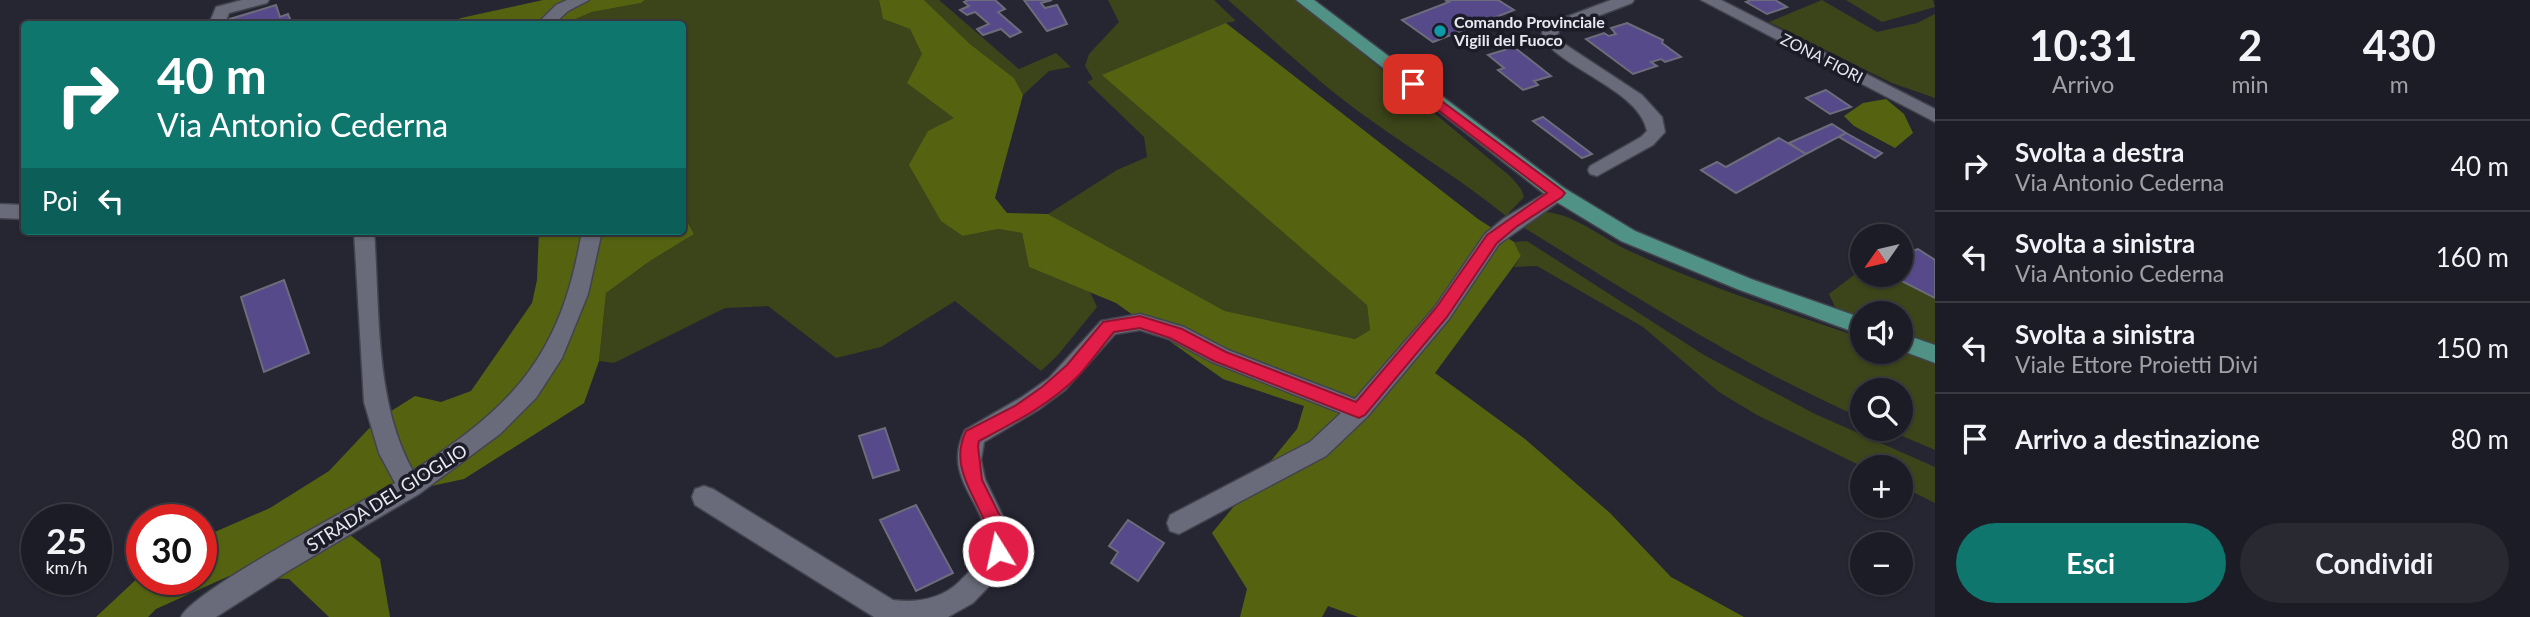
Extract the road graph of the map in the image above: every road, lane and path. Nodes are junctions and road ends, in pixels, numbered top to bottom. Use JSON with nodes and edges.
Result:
{"nodes":[{"id":1,"x":261,"y":0,"type":"edge"},
{"id":2,"x":581,"y":0,"type":"edge"},
{"id":3,"x":1304,"y":0,"type":"edge"},
{"id":4,"x":1626,"y":0,"type":"edge"},
{"id":5,"x":1709,"y":0,"type":"edge"},
{"id":6,"x":218,"y":21,"type":"edge"},
{"id":7,"x":548,"y":21,"type":"edge"},
{"id":8,"x":1935,"y":116,"type":"edge"},
{"id":9,"x":1597,"y":170,"type":"dead end"},
{"id":10,"x":1557,"y":193,"type":"junction"},
{"id":11,"x":0,"y":211,"type":"edge"},
{"id":12,"x":21,"y":212,"type":"edge"},
{"id":13,"x":364,"y":235,"type":"edge"},
{"id":14,"x":592,"y":235,"type":"edge"},
{"id":15,"x":1850,"y":323,"type":"edge"},
{"id":16,"x":1913,"y":346,"type":"edge"},
{"id":17,"x":1935,"y":354,"type":"edge"},
{"id":18,"x":1359,"y":410,"type":"junction"},
{"id":19,"x":409,"y":486,"type":"junction"},
{"id":20,"x":704,"y":497,"type":"dead end"},
{"id":21,"x":1179,"y":523,"type":"dead end"},
{"id":22,"x":194,"y":617,"type":"edge"}],
"edges":[{"from":1,"to":6,"type":"street"},
{"from":2,"to":7,"type":"street"},
{"from":3,"to":10,"type":"main road"},
{"from":4,"to":9,"type":"street"},
{"from":5,"to":8,"type":"street","name":"ZONA FIORI"},
{"from":10,"to":15,"type":"main road"},
{"from":10,"to":18,"type":"street"},
{"from":11,"to":12,"type":"street"},
{"from":13,"to":19,"type":"street"},
{"from":14,"to":19,"type":"street","name":"STRADA DEL GIOGLIO"},
{"from":16,"to":17,"type":"main road"},
{"from":18,"to":20,"type":"street"},
{"from":18,"to":21,"type":"street"},
{"from":19,"to":22,"type":"street","name":"STRADA DEL GIOGLIO"}]}
